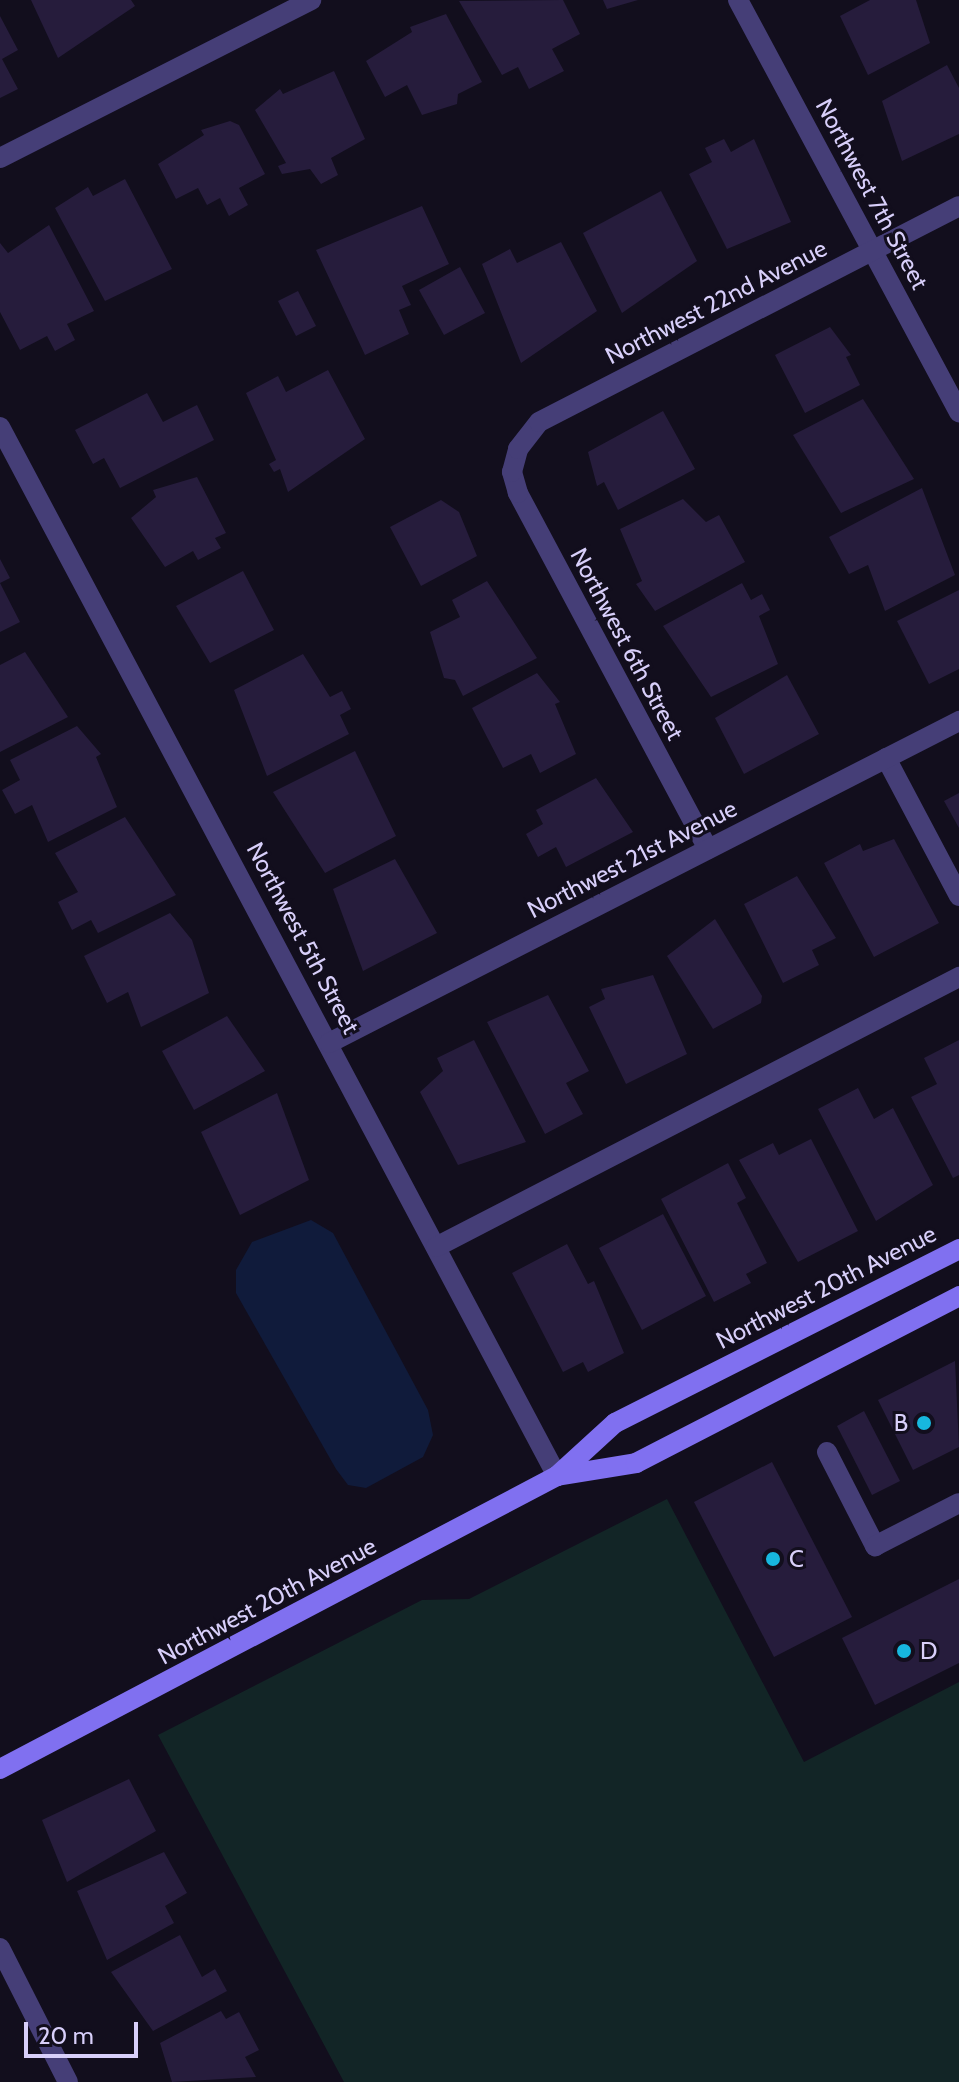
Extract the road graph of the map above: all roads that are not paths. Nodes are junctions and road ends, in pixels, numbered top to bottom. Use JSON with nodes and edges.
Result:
{"nodes":[{"id":1,"x":311,"y":0,"type":"edge"},
{"id":2,"x":738,"y":0,"type":"edge"},
{"id":3,"x":0,"y":158,"type":"edge"},
{"id":4,"x":959,"y":206,"type":"edge"},
{"id":5,"x":873,"y":251,"type":"junction"},
{"id":6,"x":959,"y":413,"type":"edge"},
{"id":7,"x":3,"y":440,"type":"edge"},
{"id":8,"x":513,"y":460,"type":"joint"},
{"id":9,"x":959,"y":721,"type":"edge"},
{"id":10,"x":886,"y":758,"type":"junction"},
{"id":11,"x":708,"y":849,"type":"junction"},
{"id":12,"x":959,"y":896,"type":"edge"},
{"id":13,"x":959,"y":977,"type":"edge"},
{"id":14,"x":329,"y":1043,"type":"junction"},
{"id":15,"x":436,"y":1247,"type":"junction"},
{"id":16,"x":959,"y":1249,"type":"edge"},
{"id":17,"x":959,"y":1296,"type":"edge"},
{"id":18,"x":827,"y":1452,"type":"dead end"},
{"id":19,"x":557,"y":1476,"type":"junction"},
{"id":20,"x":959,"y":1503,"type":"edge"},
{"id":21,"x":0,"y":1769,"type":"edge"},
{"id":22,"x":0,"y":1948,"type":"edge"},
{"id":23,"x":68,"y":2082,"type":"edge"}],
"edges":[{"from":1,"to":3,"type":"street"},
{"from":2,"to":5,"type":"street","name":"Northwest 7th Street"},
{"from":4,"to":5,"type":"street","name":"Northwest 22nd Avenue"},
{"from":5,"to":6,"type":"street","name":"Northwest 7th Street"},
{"from":5,"to":8,"type":"street","name":"Northwest 22nd Avenue"},
{"from":7,"to":14,"type":"street","name":"Northwest 5th Street"},
{"from":8,"to":11,"type":"street","name":"Northwest 6th Street"},
{"from":9,"to":10,"type":"street","name":"Northwest 21st Avenue"},
{"from":10,"to":11,"type":"street","name":"Northwest 21st Avenue"},
{"from":10,"to":12,"type":"street"},
{"from":11,"to":14,"type":"street","name":"Northwest 21st Avenue"},
{"from":13,"to":15,"type":"street"},
{"from":14,"to":15,"type":"street","name":"Northwest 5th Street"},
{"from":15,"to":19,"type":"street","name":"Northwest 5th Street"},
{"from":16,"to":19,"type":"street","name":"Northwest 20th Avenue"},
{"from":17,"to":19,"type":"street","name":"Northwest 20th Avenue"},
{"from":18,"to":20,"type":"street"},
{"from":19,"to":21,"type":"street","name":"Northwest 20th Avenue"},
{"from":22,"to":23,"type":"street"}]}
